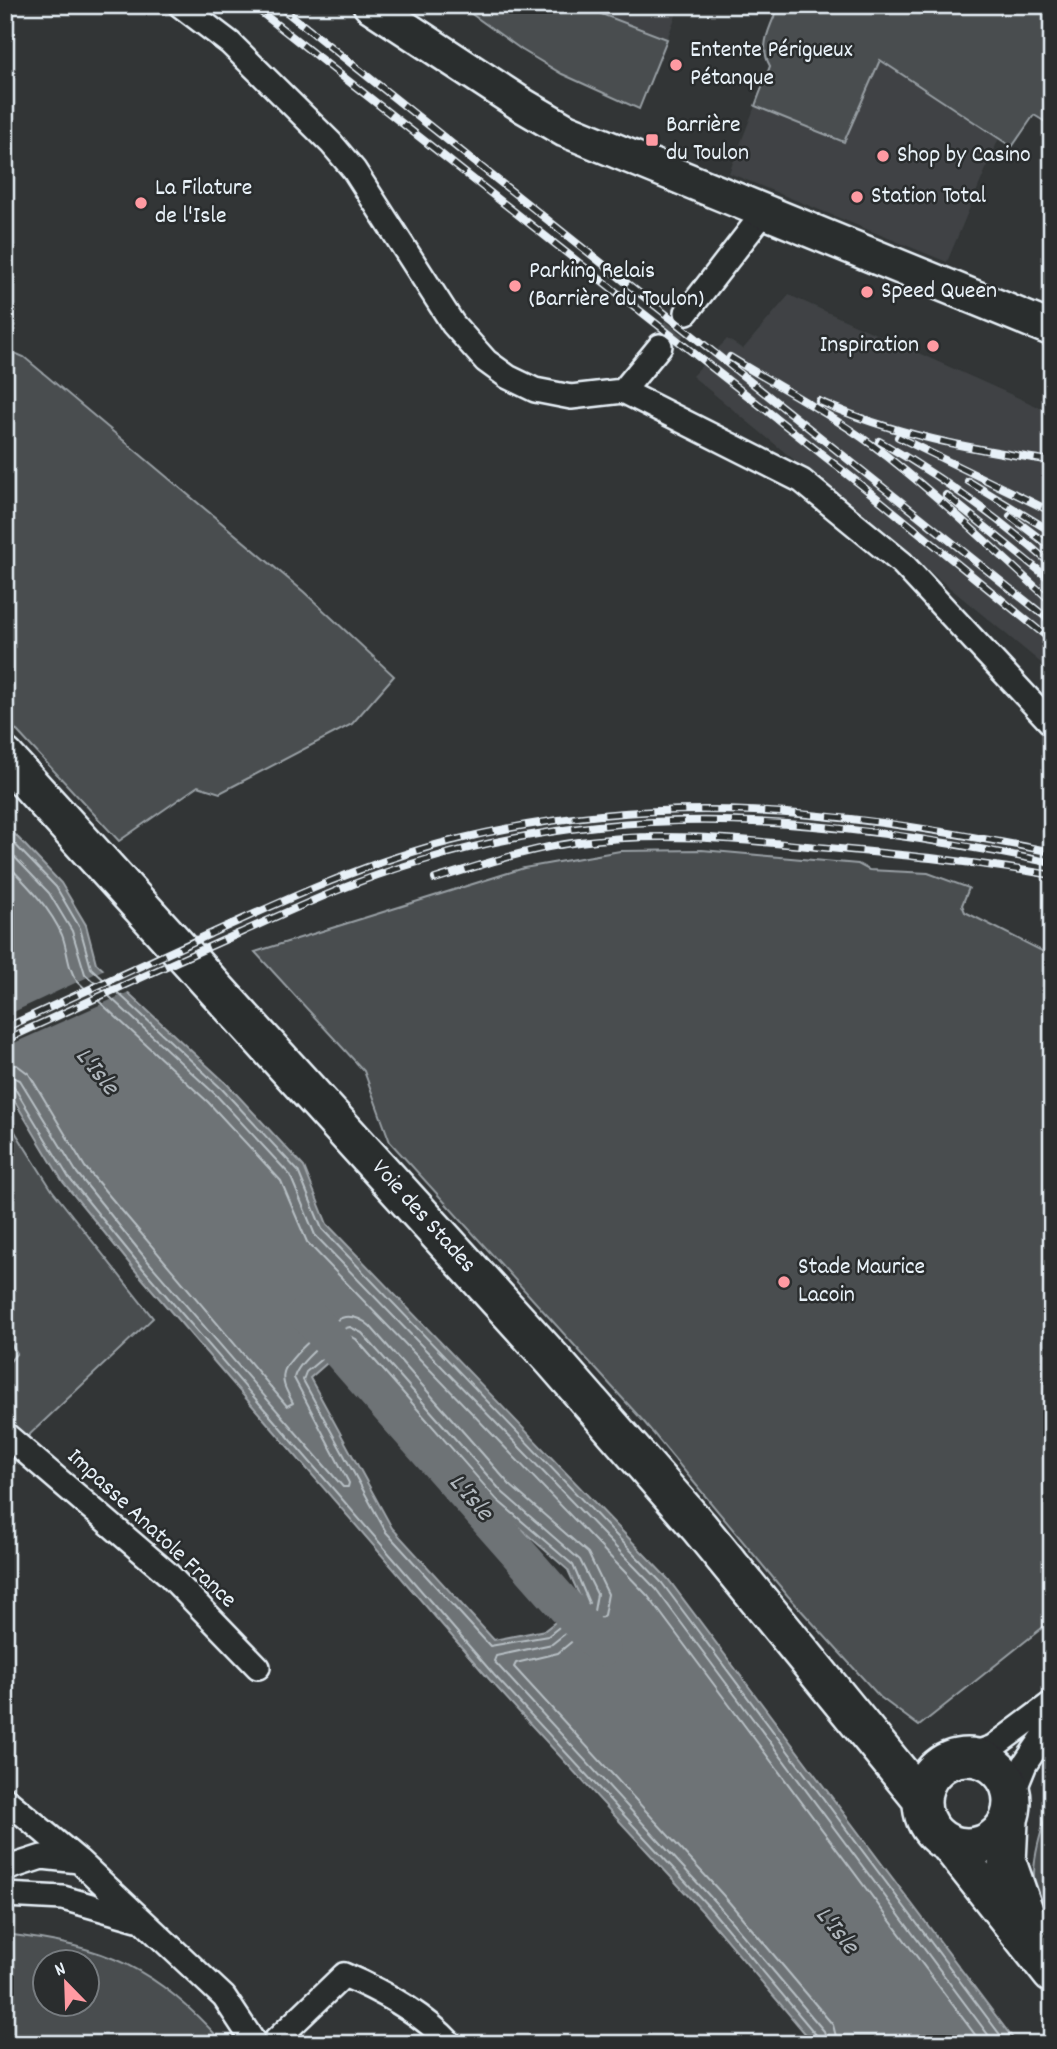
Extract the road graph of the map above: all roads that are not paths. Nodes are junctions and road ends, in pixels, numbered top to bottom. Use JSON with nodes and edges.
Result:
{"nodes":[{"id":1,"x":180,"y":5,"type":"edge"},
{"id":2,"x":370,"y":5,"type":"edge"},
{"id":3,"x":766,"y":210,"type":"junction"},
{"id":4,"x":687,"y":312,"type":"tunnel mouth"},
{"id":5,"x":1052,"y":329,"type":"edge"},
{"id":6,"x":660,"y":346,"type":"tunnel mouth"},
{"id":7,"x":623,"y":391,"type":"junction"},
{"id":8,"x":1052,"y":724,"type":"edge"},
{"id":9,"x":5,"y":758,"type":"edge"},
{"id":10,"x":5,"y":1434,"type":"edge"},
{"id":11,"x":258,"y":1667,"type":"dead end"},
{"id":12,"x":827,"y":1687,"type":"junction"},
{"id":13,"x":1052,"y":1703,"type":"edge"},
{"id":14,"x":1052,"y":1724,"type":"edge"},
{"id":15,"x":959,"y":1758,"type":"junction"},
{"id":16,"x":922,"y":1800,"type":"junction"},
{"id":17,"x":14,"y":1806,"type":"edge"},
{"id":18,"x":1010,"y":1808,"type":"junction"},
{"id":19,"x":949,"y":1844,"type":"junction"},
{"id":20,"x":79,"y":1861,"type":"junction"},
{"id":21,"x":13,"y":1865,"type":"edge"},
{"id":22,"x":5,"y":1895,"type":"edge"},
{"id":23,"x":63,"y":1898,"type":"junction"},
{"id":24,"x":137,"y":1919,"type":"junction"},
{"id":25,"x":1052,"y":1972,"type":"edge"},
{"id":26,"x":255,"y":2044,"type":"edge"},
{"id":27,"x":272,"y":2044,"type":"edge"},
{"id":28,"x":451,"y":2044,"type":"edge"}],
"edges":[{"from":1,"to":7,"type":"street"},
{"from":2,"to":3,"type":"main road"},
{"from":3,"to":4,"type":"street"},
{"from":3,"to":5,"type":"main road"},
{"from":6,"to":7,"type":"street"},
{"from":7,"to":8,"type":"street"},
{"from":9,"to":12,"type":"main road","name":"Voie des Stades"},
{"from":10,"to":11,"type":"street","name":"Impasse Anatole France"},
{"from":12,"to":15,"type":"main road","name":"Voie des Stades"},
{"from":12,"to":16,"type":"main road","name":"Voie des Stades"},
{"from":13,"to":15,"type":"street"},
{"from":14,"to":18,"type":"street"},
{"from":15,"to":16,"type":"main road"},
{"from":15,"to":18,"type":"main road"},
{"from":16,"to":19,"type":"main road"},
{"from":17,"to":20,"type":"street"},
{"from":17,"to":21,"type":"street"},
{"from":18,"to":19,"type":"main road"},
{"from":18,"to":25,"type":"main road"},
{"from":19,"to":25,"type":"main road"},
{"from":20,"to":21,"type":"street"},
{"from":20,"to":23,"type":"street"},
{"from":20,"to":24,"type":"street"},
{"from":22,"to":23,"type":"street"},
{"from":23,"to":24,"type":"street"},
{"from":24,"to":26,"type":"street"},
{"from":27,"to":28,"type":"street"}]}
